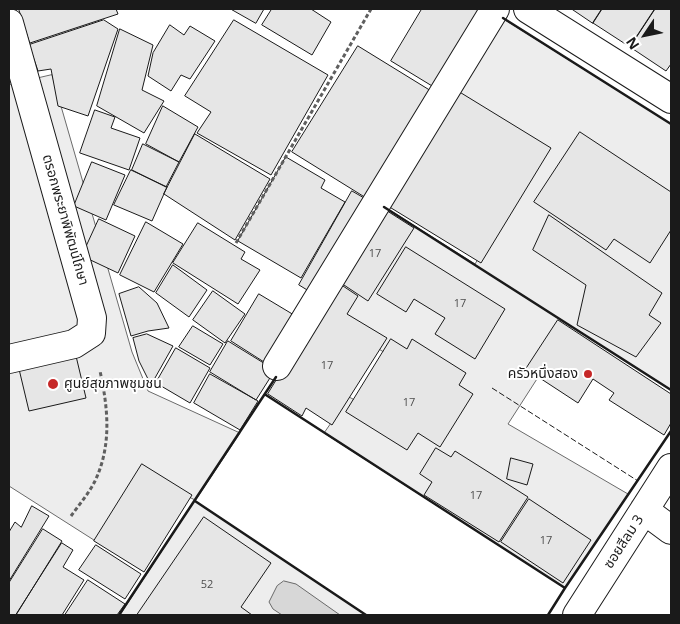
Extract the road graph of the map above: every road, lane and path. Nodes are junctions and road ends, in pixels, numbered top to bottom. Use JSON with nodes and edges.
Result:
{"nodes":[{"id":1,"x":371,"y":9,"type":"edge"},
{"id":2,"x":495,"y":9,"type":"edge"},
{"id":3,"x":528,"y":9,"type":"edge"},
{"id":4,"x":9,"y":23,"type":"edge"},
{"id":5,"x":17,"y":81,"type":"edge"},
{"id":6,"x":671,"y":99,"type":"edge"},
{"id":7,"x":236,"y":242,"type":"dead end"},
{"id":8,"x":91,"y":334,"type":"junction"},
{"id":9,"x":9,"y":359,"type":"edge"},
{"id":10,"x":277,"y":366,"type":"dead end"},
{"id":11,"x":671,"y":468,"type":"edge"},
{"id":12,"x":644,"y":510,"type":"junction"},
{"id":13,"x":71,"y":516,"type":"dead end"},
{"id":14,"x":671,"y":530,"type":"edge"},
{"id":15,"x":576,"y":615,"type":"edge"}],
"edges":[{"from":1,"to":7,"type":"path"},
{"from":2,"to":10,"type":"street"},
{"from":3,"to":6,"type":"street"},
{"from":4,"to":5,"type":"street","name":"ตรอกพระยาพิพัฒน์โกษา"},
{"from":5,"to":8,"type":"street","name":"ตรอกพระยาพิพัฒน์โกษา"},
{"from":8,"to":9,"type":"street"},
{"from":8,"to":13,"type":"path"},
{"from":11,"to":12,"type":"street","name":"ซอยสีลม 3"},
{"from":12,"to":14,"type":"street"},
{"from":12,"to":15,"type":"street","name":"ซอยสีลม 3"}]}
